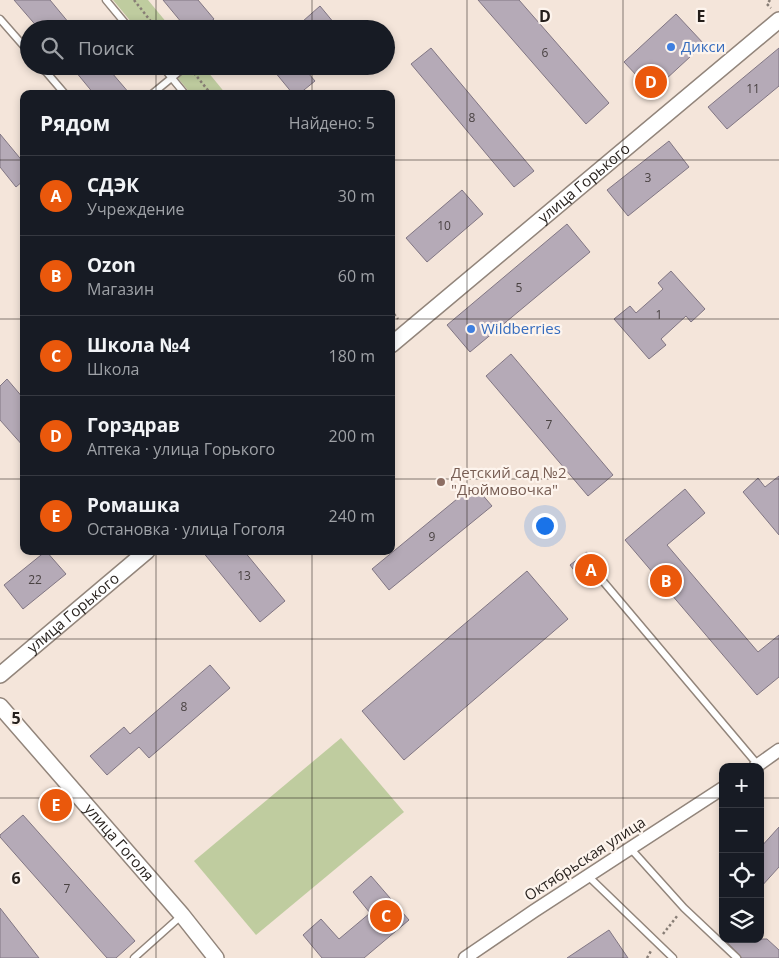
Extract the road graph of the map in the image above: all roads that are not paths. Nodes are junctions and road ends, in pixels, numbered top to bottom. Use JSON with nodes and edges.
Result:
{"nodes":[{"id":1,"x":106,"y":0,"type":"edge"},
{"id":2,"x":0,"y":19,"type":"edge"},
{"id":3,"x":123,"y":20,"type":"edge"},
{"id":4,"x":779,"y":20,"type":"edge"},
{"id":5,"x":20,"y":42,"type":"edge"},
{"id":6,"x":49,"y":75,"type":"edge"},
{"id":7,"x":169,"y":75,"type":"edge"},
{"id":8,"x":175,"y":75,"type":"edge"},
{"id":9,"x":171,"y":78,"type":"junction"},
{"id":10,"x":62,"y":90,"type":"edge"},
{"id":11,"x":157,"y":90,"type":"edge"},
{"id":12,"x":182,"y":90,"type":"edge"},
{"id":13,"x":395,"y":342,"type":"edge"},
{"id":14,"x":142,"y":555,"type":"edge"},
{"id":15,"x":602,"y":580,"type":"dead end"},
{"id":16,"x":0,"y":675,"type":"edge"},
{"id":17,"x":0,"y":706,"type":"edge"},
{"id":18,"x":779,"y":750,"type":"edge"},
{"id":19,"x":754,"y":763,"type":"edge"},
{"id":20,"x":761,"y":763,"type":"edge"},
{"id":21,"x":719,"y":791,"type":"edge"},
{"id":22,"x":631,"y":850,"type":"junction"},
{"id":23,"x":588,"y":876,"type":"junction"},
{"id":24,"x":182,"y":915,"type":"junction"},
{"id":25,"x":134,"y":958,"type":"edge"},
{"id":26,"x":216,"y":958,"type":"edge"},
{"id":27,"x":465,"y":958,"type":"edge"},
{"id":28,"x":673,"y":958,"type":"edge"},
{"id":29,"x":737,"y":958,"type":"edge"}],
"edges":[{"from":1,"to":3,"type":"lane"},
{"from":2,"to":5,"type":"lane"},
{"from":4,"to":13,"type":"street","name":"улица Горького"},
{"from":6,"to":10,"type":"lane"},
{"from":7,"to":9,"type":"lane"},
{"from":8,"to":9,"type":"lane"},
{"from":9,"to":11,"type":"lane"},
{"from":9,"to":12,"type":"lane"},
{"from":14,"to":16,"type":"street","name":"улица Горького"},
{"from":15,"to":19,"type":"lane"},
{"from":17,"to":24,"type":"street","name":"улица Гоголя"},
{"from":18,"to":20,"type":"street"},
{"from":21,"to":22,"type":"street","name":"Октябрьская улица"},
{"from":22,"to":23,"type":"street","name":"Октябрьская улица"},
{"from":22,"to":29,"type":"lane"},
{"from":23,"to":27,"type":"street","name":"Октябрьская улица"},
{"from":23,"to":28,"type":"lane"},
{"from":24,"to":25,"type":"lane"},
{"from":24,"to":26,"type":"street","name":"улица Гоголя"}]}
